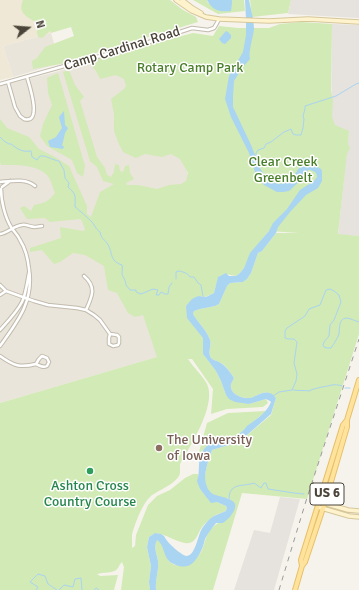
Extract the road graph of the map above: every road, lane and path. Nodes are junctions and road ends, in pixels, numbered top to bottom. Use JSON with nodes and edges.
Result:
{"nodes":[{"id":1,"x":176,"y":0,"type":"edge"},
{"id":2,"x":182,"y":0,"type":"edge"},
{"id":3,"x":219,"y":19,"type":"junction"},
{"id":4,"x":359,"y":22,"type":"edge"},
{"id":5,"x":26,"y":77,"type":"junction"},
{"id":6,"x":8,"y":82,"type":"junction"},
{"id":7,"x":0,"y":84,"type":"edge"},
{"id":8,"x":10,"y":181,"type":"junction"},
{"id":9,"x":0,"y":182,"type":"edge"},
{"id":10,"x":35,"y":186,"type":"dead end"},
{"id":11,"x":1,"y":189,"type":"edge"},
{"id":12,"x":0,"y":196,"type":"edge"},
{"id":13,"x":2,"y":200,"type":"junction"},
{"id":14,"x":42,"y":226,"type":"dead end"},
{"id":15,"x":12,"y":229,"type":"junction"},
{"id":16,"x":0,"y":234,"type":"edge"},
{"id":17,"x":30,"y":271,"type":"junction"},
{"id":18,"x":84,"y":276,"type":"dead end"},
{"id":19,"x":0,"y":285,"type":"edge"},
{"id":20,"x":6,"y":291,"type":"junction"},
{"id":21,"x":0,"y":295,"type":"edge"},
{"id":22,"x":24,"y":298,"type":"junction"},
{"id":23,"x":28,"y":299,"type":"junction"},
{"id":24,"x":86,"y":310,"type":"junction"},
{"id":25,"x":0,"y":330,"type":"edge"},
{"id":26,"x":110,"y":334,"type":"junction"},
{"id":27,"x":0,"y":346,"type":"edge"},
{"id":28,"x":0,"y":356,"type":"edge"},
{"id":29,"x":36,"y":364,"type":"junction"},
{"id":30,"x":359,"y":380,"type":"edge"},
{"id":31,"x":322,"y":503,"type":"junction"},
{"id":32,"x":320,"y":508,"type":"junction"},
{"id":33,"x":359,"y":511,"type":"edge"},
{"id":34,"x":359,"y":517,"type":"edge"},
{"id":35,"x":295,"y":590,"type":"edge"}],
"edges":[{"from":1,"to":3,"type":"street"},
{"from":2,"to":3,"type":"street"},
{"from":3,"to":4,"type":"street"},
{"from":3,"to":5,"type":"street","name":"Camp Cardinal Road"},
{"from":5,"to":6,"type":"street","name":"Camp Cardinal Road"},
{"from":5,"to":6,"type":"street"},
{"from":6,"to":7,"type":"street","name":"Camp Cardinal Road"},
{"from":8,"to":9,"type":"street"},
{"from":8,"to":10,"type":"street"},
{"from":8,"to":11,"type":"street"},
{"from":9,"to":11,"type":"street"},
{"from":11,"to":13,"type":"street"},
{"from":12,"to":13,"type":"street"},
{"from":13,"to":15,"type":"street"},
{"from":14,"to":15,"type":"street"},
{"from":15,"to":16,"type":"street"},
{"from":15,"to":17,"type":"street"},
{"from":17,"to":22,"type":"street"},
{"from":17,"to":23,"type":"street"},
{"from":18,"to":24,"type":"street"},
{"from":19,"to":20,"type":"street"},
{"from":20,"to":21,"type":"street"},
{"from":20,"to":22,"type":"street"},
{"from":22,"to":23,"type":"street"},
{"from":22,"to":25,"type":"street"},
{"from":23,"to":24,"type":"street"},
{"from":23,"to":27,"type":"street"},
{"from":24,"to":26,"type":"street"},
{"from":26,"to":26,"type":"street"},
{"from":28,"to":29,"type":"street"},
{"from":29,"to":29,"type":"street"},
{"from":30,"to":31,"type":"main road","number":"US 6"},
{"from":31,"to":32,"type":"main road","number":"US 6"},
{"from":31,"to":33,"type":"street"},
{"from":32,"to":34,"type":"street"},
{"from":32,"to":35,"type":"main road","number":"US 6"}]}
